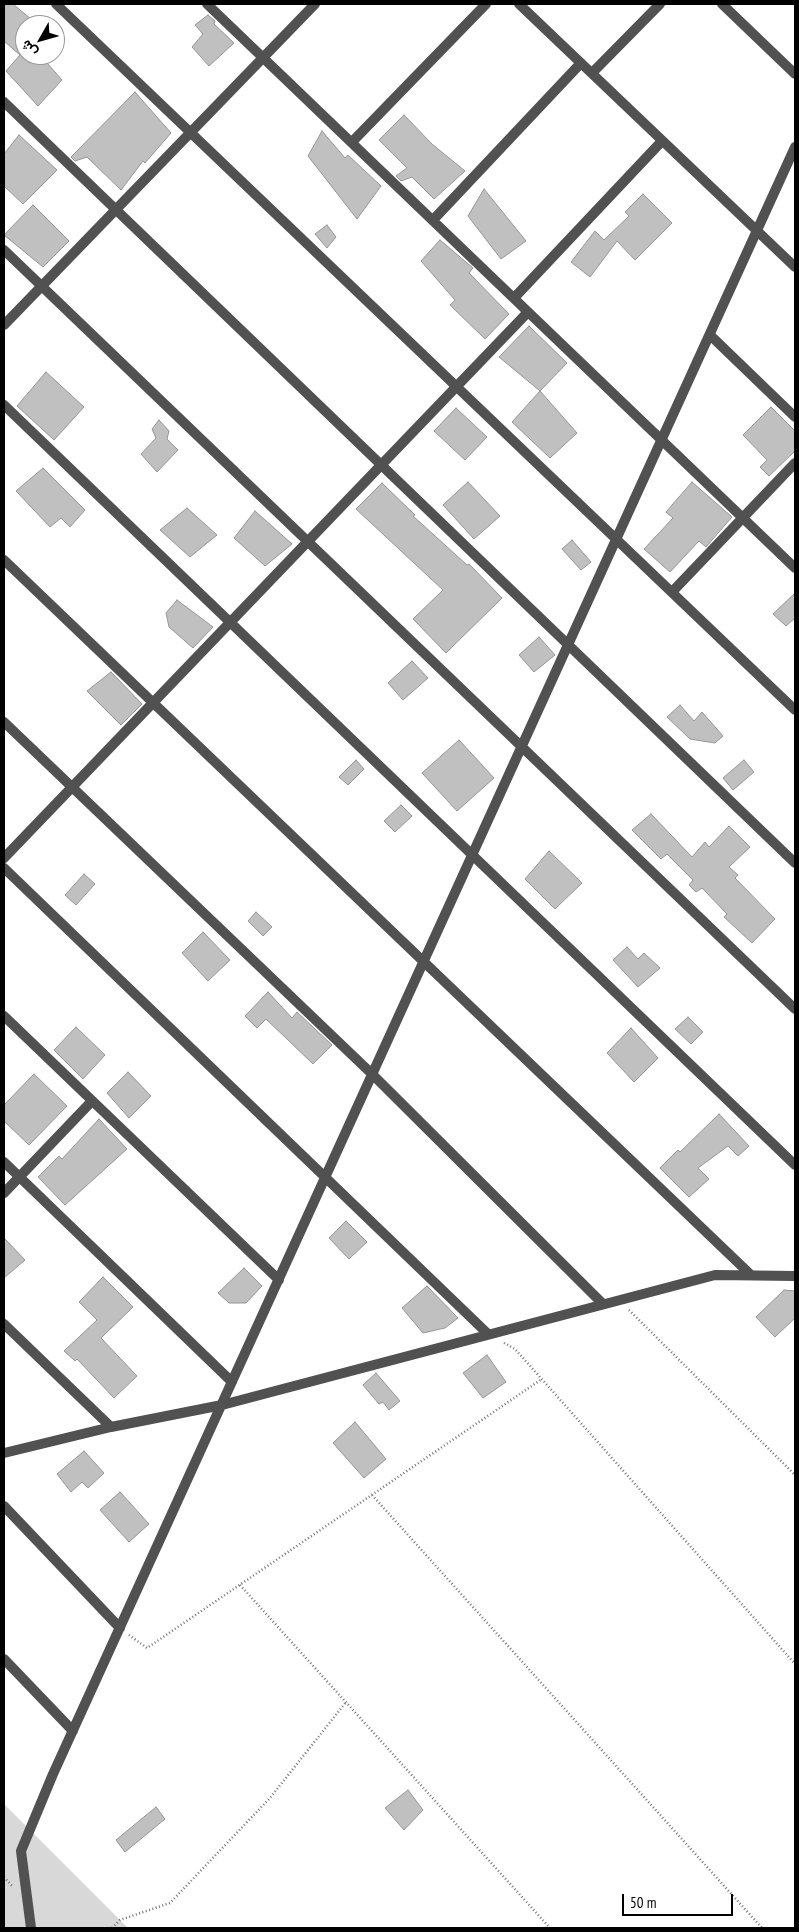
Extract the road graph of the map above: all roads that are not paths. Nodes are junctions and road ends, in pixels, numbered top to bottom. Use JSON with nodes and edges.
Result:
{"nodes":[{"id":1,"x":56,"y":4,"type":"edge"},
{"id":2,"x":207,"y":4,"type":"edge"},
{"id":3,"x":314,"y":4,"type":"edge"},
{"id":4,"x":486,"y":4,"type":"edge"},
{"id":5,"x":519,"y":4,"type":"edge"},
{"id":6,"x":660,"y":4,"type":"edge"},
{"id":7,"x":722,"y":4,"type":"edge"},
{"id":8,"x":263,"y":57,"type":"junction"},
{"id":9,"x":581,"y":63,"type":"junction"},
{"id":10,"x":592,"y":73,"type":"junction"},
{"id":11,"x":795,"y":74,"type":"edge"},
{"id":12,"x":4,"y":102,"type":"edge"},
{"id":13,"x":191,"y":132,"type":"junction"},
{"id":14,"x":662,"y":141,"type":"junction"},
{"id":15,"x":352,"y":142,"type":"junction"},
{"id":16,"x":795,"y":147,"type":"edge"},
{"id":17,"x":116,"y":209,"type":"junction"},
{"id":18,"x":433,"y":220,"type":"junction"},
{"id":19,"x":757,"y":231,"type":"junction"},
{"id":20,"x":4,"y":250,"type":"edge"},
{"id":21,"x":795,"y":267,"type":"edge"},
{"id":22,"x":42,"y":286,"type":"junction"},
{"id":23,"x":514,"y":298,"type":"junction"},
{"id":24,"x":528,"y":312,"type":"junction"},
{"id":25,"x":4,"y":325,"type":"edge"},
{"id":26,"x":710,"y":335,"type":"junction"},
{"id":27,"x":456,"y":386,"type":"junction"},
{"id":28,"x":4,"y":404,"type":"edge"},
{"id":29,"x":795,"y":417,"type":"edge"},
{"id":30,"x":661,"y":439,"type":"junction"},
{"id":31,"x":795,"y":463,"type":"edge"},
{"id":32,"x":381,"y":465,"type":"junction"},
{"id":33,"x":743,"y":518,"type":"junction"},
{"id":34,"x":616,"y":539,"type":"junction"},
{"id":35,"x":308,"y":541,"type":"junction"},
{"id":36,"x":4,"y":560,"type":"edge"},
{"id":37,"x":795,"y":568,"type":"edge"},
{"id":38,"x":672,"y":592,"type":"junction"},
{"id":39,"x":230,"y":622,"type":"junction"},
{"id":40,"x":568,"y":644,"type":"junction"},
{"id":41,"x":153,"y":703,"type":"junction"},
{"id":42,"x":795,"y":710,"type":"edge"},
{"id":43,"x":4,"y":722,"type":"edge"},
{"id":44,"x":522,"y":747,"type":"junction"},
{"id":45,"x":72,"y":787,"type":"junction"},
{"id":46,"x":472,"y":855,"type":"junction"},
{"id":47,"x":4,"y":858,"type":"edge"},
{"id":48,"x":795,"y":863,"type":"edge"},
{"id":49,"x":4,"y":868,"type":"edge"},
{"id":50,"x":423,"y":962,"type":"junction"},
{"id":51,"x":795,"y":1009,"type":"edge"},
{"id":52,"x":4,"y":1016,"type":"edge"},
{"id":53,"x":372,"y":1074,"type":"junction"},
{"id":54,"x":92,"y":1101,"type":"junction"},
{"id":55,"x":4,"y":1162,"type":"edge"},
{"id":56,"x":795,"y":1165,"type":"edge"},
{"id":57,"x":19,"y":1177,"type":"junction"},
{"id":58,"x":326,"y":1177,"type":"junction"},
{"id":59,"x":4,"y":1193,"type":"edge"},
{"id":60,"x":751,"y":1275,"type":"junction"},
{"id":61,"x":795,"y":1276,"type":"edge"},
{"id":62,"x":278,"y":1280,"type":"junction"},
{"id":63,"x":603,"y":1304,"type":"junction"},
{"id":64,"x":4,"y":1324,"type":"edge"},
{"id":65,"x":488,"y":1334,"type":"junction"},
{"id":66,"x":232,"y":1382,"type":"junction"},
{"id":67,"x":222,"y":1405,"type":"junction"},
{"id":68,"x":111,"y":1427,"type":"junction"},
{"id":69,"x":4,"y":1454,"type":"edge"},
{"id":70,"x":4,"y":1506,"type":"edge"},
{"id":71,"x":120,"y":1628,"type":"junction"},
{"id":72,"x":4,"y":1659,"type":"edge"},
{"id":73,"x":73,"y":1731,"type":"junction"},
{"id":74,"x":31,"y":1928,"type":"edge"}],
"edges":[{"from":1,"to":13,"type":"street"},
{"from":2,"to":8,"type":"street"},
{"from":3,"to":8,"type":"street"},
{"from":4,"to":15,"type":"street"},
{"from":5,"to":9,"type":"street"},
{"from":6,"to":10,"type":"street"},
{"from":7,"to":11,"type":"street"},
{"from":8,"to":13,"type":"street"},
{"from":8,"to":15,"type":"street"},
{"from":9,"to":10,"type":"street"},
{"from":9,"to":18,"type":"street"},
{"from":10,"to":14,"type":"street"},
{"from":12,"to":17,"type":"street"},
{"from":13,"to":17,"type":"street"},
{"from":13,"to":27,"type":"street"},
{"from":14,"to":19,"type":"street"},
{"from":14,"to":23,"type":"street"},
{"from":15,"to":18,"type":"street"},
{"from":16,"to":19,"type":"street"},
{"from":17,"to":22,"type":"street"},
{"from":17,"to":32,"type":"street"},
{"from":18,"to":23,"type":"street"},
{"from":19,"to":21,"type":"street"},
{"from":19,"to":26,"type":"street"},
{"from":20,"to":22,"type":"street"},
{"from":22,"to":25,"type":"street"},
{"from":22,"to":35,"type":"street"},
{"from":23,"to":24,"type":"street"},
{"from":24,"to":27,"type":"street"},
{"from":24,"to":30,"type":"street"},
{"from":26,"to":29,"type":"street"},
{"from":26,"to":30,"type":"street"},
{"from":27,"to":32,"type":"street"},
{"from":27,"to":34,"type":"street"},
{"from":28,"to":39,"type":"street"},
{"from":30,"to":33,"type":"street"},
{"from":30,"to":34,"type":"street"},
{"from":31,"to":33,"type":"street"},
{"from":32,"to":35,"type":"street"},
{"from":32,"to":40,"type":"street"},
{"from":33,"to":37,"type":"street"},
{"from":33,"to":38,"type":"street"},
{"from":34,"to":38,"type":"street"},
{"from":34,"to":40,"type":"street"},
{"from":35,"to":39,"type":"street"},
{"from":35,"to":44,"type":"street"},
{"from":36,"to":41,"type":"street"},
{"from":38,"to":42,"type":"street"},
{"from":39,"to":41,"type":"street"},
{"from":39,"to":46,"type":"street"},
{"from":40,"to":44,"type":"street"},
{"from":40,"to":48,"type":"street"},
{"from":41,"to":45,"type":"street"},
{"from":41,"to":50,"type":"street"},
{"from":43,"to":45,"type":"street"},
{"from":44,"to":46,"type":"street"},
{"from":44,"to":51,"type":"street"},
{"from":45,"to":47,"type":"street"},
{"from":45,"to":53,"type":"street"},
{"from":46,"to":50,"type":"street"},
{"from":46,"to":56,"type":"street"},
{"from":49,"to":58,"type":"street"},
{"from":50,"to":53,"type":"street"},
{"from":50,"to":60,"type":"street"},
{"from":52,"to":54,"type":"street"},
{"from":53,"to":58,"type":"street"},
{"from":53,"to":63,"type":"street"},
{"from":54,"to":57,"type":"street"},
{"from":54,"to":62,"type":"street"},
{"from":55,"to":57,"type":"street"},
{"from":57,"to":59,"type":"street"},
{"from":57,"to":66,"type":"street"},
{"from":58,"to":62,"type":"street"},
{"from":58,"to":65,"type":"street"},
{"from":60,"to":61,"type":"street"},
{"from":60,"to":63,"type":"street"},
{"from":62,"to":66,"type":"street"},
{"from":63,"to":65,"type":"street"},
{"from":64,"to":68,"type":"street"},
{"from":65,"to":67,"type":"street"},
{"from":66,"to":67,"type":"street"},
{"from":67,"to":68,"type":"street"},
{"from":67,"to":71,"type":"street"},
{"from":68,"to":69,"type":"street"},
{"from":70,"to":71,"type":"street"},
{"from":71,"to":73,"type":"street"},
{"from":72,"to":73,"type":"street"},
{"from":73,"to":74,"type":"street"}]}
